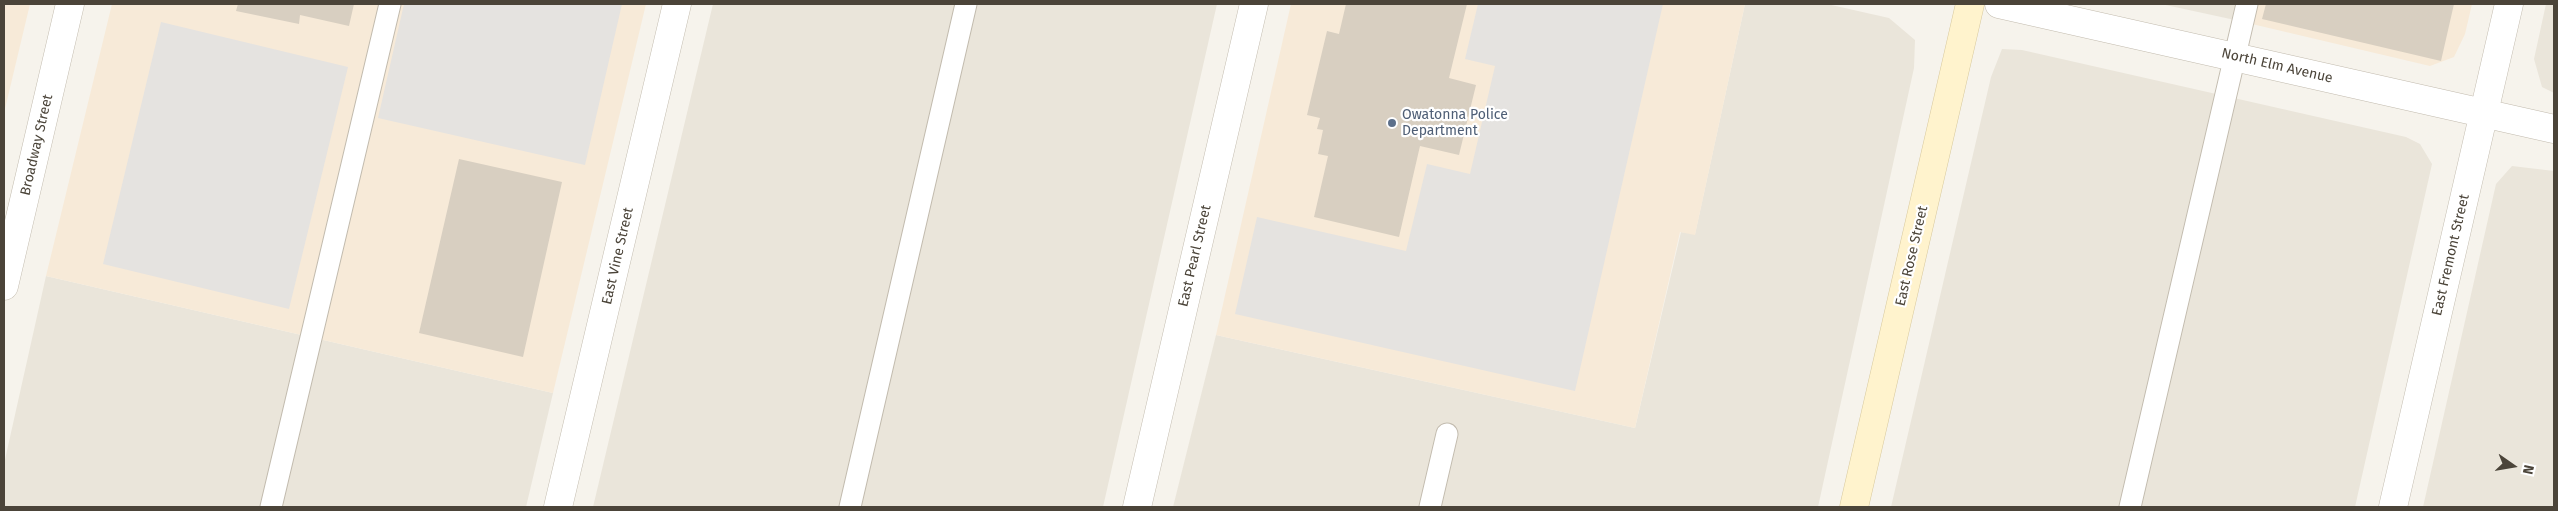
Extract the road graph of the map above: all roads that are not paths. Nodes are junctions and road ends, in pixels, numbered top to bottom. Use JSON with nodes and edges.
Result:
{"nodes":[{"id":1,"x":70,"y":4,"type":"edge"},
{"id":2,"x":390,"y":4,"type":"edge"},
{"id":3,"x":677,"y":4,"type":"edge"},
{"id":4,"x":966,"y":4,"type":"edge"},
{"id":5,"x":1254,"y":4,"type":"edge"},
{"id":6,"x":1970,"y":4,"type":"edge"},
{"id":7,"x":1999,"y":4,"type":"edge"},
{"id":8,"x":2247,"y":4,"type":"edge"},
{"id":9,"x":2509,"y":4,"type":"edge"},
{"id":10,"x":2234,"y":57,"type":"junction"},
{"id":11,"x":2484,"y":113,"type":"junction"},
{"id":12,"x":2554,"y":130,"type":"edge"},
{"id":13,"x":4,"y":286,"type":"edge"},
{"id":14,"x":1448,"y":434,"type":"dead end"},
{"id":15,"x":271,"y":507,"type":"edge"},
{"id":16,"x":558,"y":507,"type":"edge"},
{"id":17,"x":850,"y":507,"type":"edge"},
{"id":18,"x":1136,"y":507,"type":"edge"},
{"id":19,"x":1430,"y":507,"type":"edge"},
{"id":20,"x":1854,"y":507,"type":"edge"},
{"id":21,"x":2130,"y":507,"type":"edge"},
{"id":22,"x":2393,"y":507,"type":"edge"}],
"edges":[{"from":1,"to":13,"type":"street","name":"Broadway Street"},
{"from":2,"to":15,"type":"lane"},
{"from":3,"to":16,"type":"street","name":"East Vine Street"},
{"from":4,"to":17,"type":"lane"},
{"from":5,"to":18,"type":"street","name":"East Pearl Street"},
{"from":6,"to":20,"type":"main road","name":"East Rose Street"},
{"from":7,"to":10,"type":"street","name":"North Elm Avenue"},
{"from":8,"to":10,"type":"lane"},
{"from":9,"to":11,"type":"street","name":"East Fremont Street"},
{"from":10,"to":11,"type":"street","name":"North Elm Avenue"},
{"from":10,"to":21,"type":"lane"},
{"from":11,"to":12,"type":"street","name":"North Elm Avenue"},
{"from":11,"to":22,"type":"street","name":"East Fremont Street"},
{"from":14,"to":19,"type":"lane"}]}
